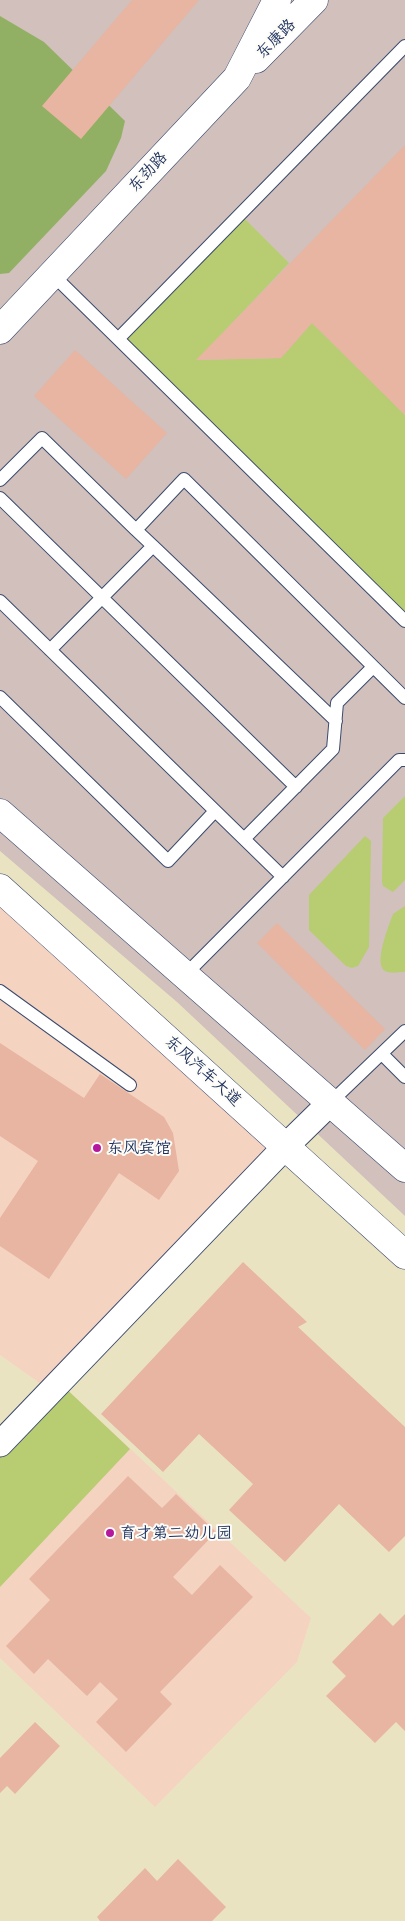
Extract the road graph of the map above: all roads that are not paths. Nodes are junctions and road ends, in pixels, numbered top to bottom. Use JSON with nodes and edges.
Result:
{"nodes":[{"id":1,"x":277,"y":0,"type":"edge"},
{"id":2,"x":314,"y":0,"type":"edge"},
{"id":3,"x":405,"y":46,"type":"edge"},
{"id":4,"x":237,"y":78,"type":"junction"},
{"id":5,"x":52,"y":274,"type":"junction"},
{"id":6,"x":1,"y":327,"type":"edge"},
{"id":7,"x":118,"y":339,"type":"junction"},
{"id":8,"x":0,"y":480,"type":"edge"},
{"id":9,"x":0,"y":498,"type":"edge"},
{"id":10,"x":136,"y":530,"type":"junction"},
{"id":11,"x":152,"y":546,"type":"junction"},
{"id":12,"x":101,"y":598,"type":"junction"},
{"id":13,"x":0,"y":601,"type":"edge"},
{"id":14,"x":405,"y":621,"type":"edge"},
{"id":15,"x":50,"y":650,"type":"junction"},
{"id":16,"x":373,"y":667,"type":"junction"},
{"id":17,"x":0,"y":697,"type":"edge"},
{"id":18,"x":405,"y":698,"type":"edge"},
{"id":19,"x":336,"y":721,"type":"junction"},
{"id":20,"x":405,"y":760,"type":"edge"},
{"id":21,"x":296,"y":787,"type":"junction"},
{"id":22,"x":215,"y":811,"type":"junction"},
{"id":23,"x":0,"y":813,"type":"edge"},
{"id":24,"x":244,"y":839,"type":"junction"},
{"id":25,"x":283,"y":877,"type":"junction"},
{"id":26,"x":0,"y":888,"type":"edge"},
{"id":27,"x":186,"y":974,"type":"junction"},
{"id":28,"x":0,"y":991,"type":"edge"},
{"id":29,"x":405,"y":1031,"type":"edge"},
{"id":30,"x":382,"y":1054,"type":"junction"},
{"id":31,"x":405,"y":1077,"type":"edge"},
{"id":32,"x":130,"y":1085,"type":"dead end"},
{"id":33,"x":331,"y":1102,"type":"junction"},
{"id":34,"x":286,"y":1146,"type":"junction"},
{"id":35,"x":405,"y":1168,"type":"edge"},
{"id":36,"x":405,"y":1255,"type":"edge"},
{"id":37,"x":0,"y":1444,"type":"edge"}],
"edges":[{"from":1,"to":4,"type":"main road","name":"东劲路"},
{"from":2,"to":4,"type":"main road","name":"东康路"},
{"from":3,"to":7,"type":"lane"},
{"from":4,"to":5,"type":"main road","name":"东劲路"},
{"from":5,"to":6,"type":"main road","name":"东劲路"},
{"from":5,"to":7,"type":"lane"},
{"from":7,"to":14,"type":"lane"},
{"from":8,"to":10,"type":"lane"},
{"from":9,"to":12,"type":"lane"},
{"from":10,"to":11,"type":"lane"},
{"from":10,"to":16,"type":"lane"},
{"from":11,"to":12,"type":"lane"},
{"from":11,"to":19,"type":"lane"},
{"from":12,"to":15,"type":"lane"},
{"from":12,"to":21,"type":"lane"},
{"from":13,"to":15,"type":"lane"},
{"from":15,"to":22,"type":"lane"},
{"from":16,"to":18,"type":"lane"},
{"from":16,"to":19,"type":"lane"},
{"from":17,"to":22,"type":"lane"},
{"from":19,"to":21,"type":"lane"},
{"from":20,"to":25,"type":"lane"},
{"from":21,"to":24,"type":"lane"},
{"from":22,"to":24,"type":"lane"},
{"from":23,"to":27,"type":"main road"},
{"from":24,"to":25,"type":"lane"},
{"from":25,"to":27,"type":"lane"},
{"from":26,"to":34,"type":"main road","name":"东风汽车大道"},
{"from":27,"to":33,"type":"main road"},
{"from":28,"to":32,"type":"lane"},
{"from":29,"to":30,"type":"lane"},
{"from":30,"to":31,"type":"lane"},
{"from":30,"to":33,"type":"lane"},
{"from":33,"to":34,"type":"street"},
{"from":33,"to":35,"type":"main road"},
{"from":34,"to":36,"type":"main road","name":"东风汽车大道"},
{"from":34,"to":37,"type":"street"}]}
